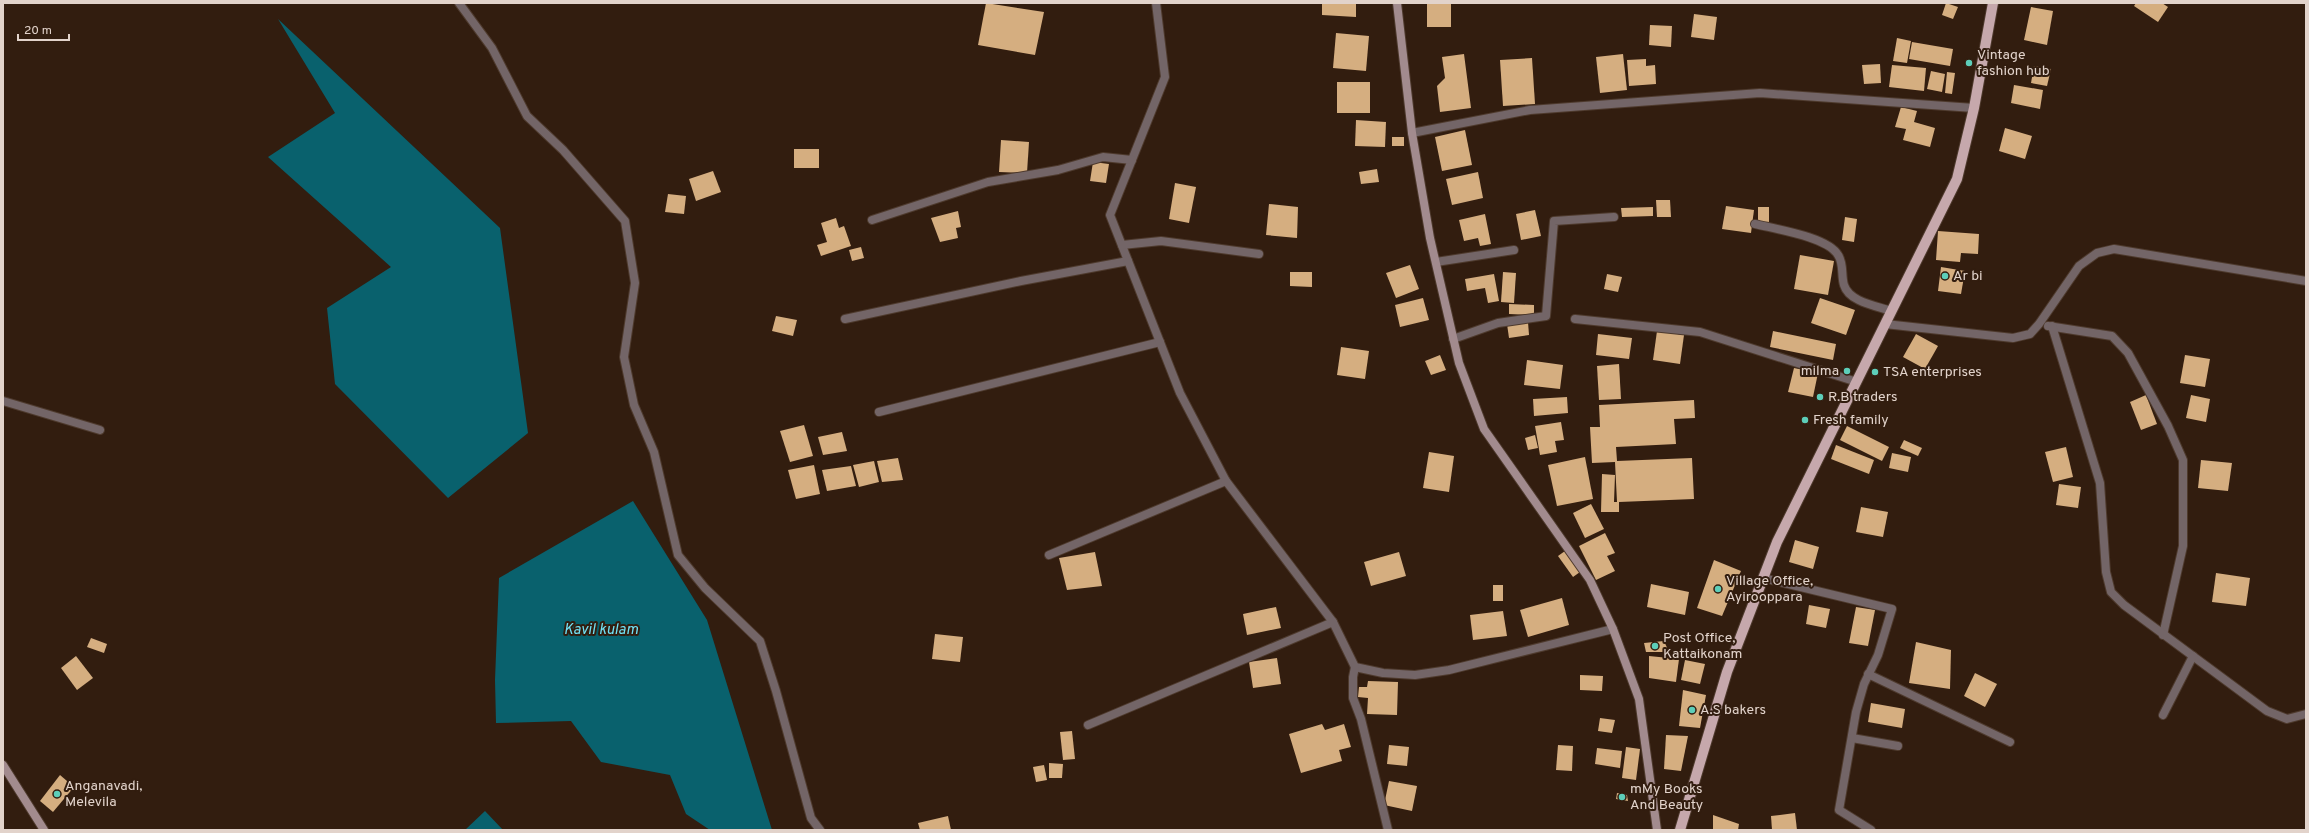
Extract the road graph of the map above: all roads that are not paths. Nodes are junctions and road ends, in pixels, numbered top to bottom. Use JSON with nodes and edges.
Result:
{"nodes":[{"id":1,"x":459,"y":3,"type":"edge"},
{"id":2,"x":1156,"y":3,"type":"edge"},
{"id":3,"x":1398,"y":3,"type":"edge"},
{"id":4,"x":1993,"y":3,"type":"edge"},
{"id":5,"x":1974,"y":108,"type":"junction"},
{"id":6,"x":1412,"y":133,"type":"junction"},
{"id":7,"x":1132,"y":160,"type":"junction"},
{"id":8,"x":1614,"y":216,"type":"dead end"},
{"id":9,"x":872,"y":220,"type":"dead end"},
{"id":10,"x":1755,"y":224,"type":"dead end"},
{"id":11,"x":1122,"y":245,"type":"junction"},
{"id":12,"x":1514,"y":250,"type":"dead end"},
{"id":13,"x":1259,"y":254,"type":"dead end"},
{"id":14,"x":1128,"y":261,"type":"junction"},
{"id":15,"x":1436,"y":262,"type":"junction"},
{"id":16,"x":2306,"y":281,"type":"edge"},
{"id":17,"x":1892,"y":311,"type":"junction"},
{"id":18,"x":1575,"y":318,"type":"dead end"},
{"id":19,"x":845,"y":319,"type":"dead end"},
{"id":20,"x":1885,"y":324,"type":"junction"},
{"id":21,"x":2039,"y":324,"type":"junction"},
{"id":22,"x":2052,"y":326,"type":"junction"},
{"id":23,"x":1454,"y":339,"type":"junction"},
{"id":24,"x":1160,"y":342,"type":"junction"},
{"id":25,"x":1856,"y":382,"type":"junction"},
{"id":26,"x":3,"y":401,"type":"edge"},
{"id":27,"x":879,"y":412,"type":"dead end"},
{"id":28,"x":100,"y":430,"type":"dead end"},
{"id":29,"x":1226,"y":482,"type":"junction"},
{"id":30,"x":1049,"y":556,"type":"dead end"},
{"id":31,"x":1763,"y":578,"type":"junction"},
{"id":32,"x":1333,"y":622,"type":"junction"},
{"id":33,"x":1613,"y":628,"type":"junction"},
{"id":34,"x":2163,"y":634,"type":"junction"},
{"id":35,"x":2192,"y":656,"type":"junction"},
{"id":36,"x":1355,"y":667,"type":"junction"},
{"id":37,"x":1868,"y":674,"type":"junction"},
{"id":38,"x":2306,"y":714,"type":"edge"},
{"id":39,"x":2163,"y":715,"type":"dead end"},
{"id":40,"x":1088,"y":724,"type":"dead end"},
{"id":41,"x":1852,"y":738,"type":"junction"},
{"id":42,"x":2010,"y":742,"type":"dead end"},
{"id":43,"x":1898,"y":746,"type":"dead end"},
{"id":44,"x":3,"y":765,"type":"edge"},
{"id":45,"x":44,"y":830,"type":"edge"},
{"id":46,"x":820,"y":830,"type":"edge"},
{"id":47,"x":1388,"y":830,"type":"edge"},
{"id":48,"x":1657,"y":830,"type":"edge"},
{"id":49,"x":1680,"y":830,"type":"edge"},
{"id":50,"x":1871,"y":830,"type":"edge"}],
"edges":[{"from":1,"to":46,"type":"street"},
{"from":2,"to":7,"type":"street"},
{"from":3,"to":6,"type":"main road"},
{"from":4,"to":5,"type":"main road"},
{"from":5,"to":6,"type":"street"},
{"from":5,"to":17,"type":"main road"},
{"from":6,"to":15,"type":"main road"},
{"from":7,"to":9,"type":"street"},
{"from":7,"to":11,"type":"street"},
{"from":8,"to":23,"type":"street"},
{"from":10,"to":17,"type":"street"},
{"from":11,"to":13,"type":"street"},
{"from":11,"to":14,"type":"street"},
{"from":12,"to":15,"type":"street"},
{"from":14,"to":19,"type":"street"},
{"from":14,"to":24,"type":"street"},
{"from":15,"to":23,"type":"main road"},
{"from":16,"to":21,"type":"street"},
{"from":17,"to":20,"type":"main road"},
{"from":18,"to":25,"type":"street"},
{"from":20,"to":21,"type":"street"},
{"from":20,"to":25,"type":"main road"},
{"from":21,"to":22,"type":"street"},
{"from":22,"to":34,"type":"street"},
{"from":22,"to":34,"type":"street"},
{"from":23,"to":33,"type":"main road"},
{"from":24,"to":27,"type":"street"},
{"from":24,"to":29,"type":"street"},
{"from":25,"to":31,"type":"main road"},
{"from":26,"to":28,"type":"street"},
{"from":29,"to":30,"type":"street"},
{"from":29,"to":32,"type":"street"},
{"from":31,"to":37,"type":"street"},
{"from":31,"to":49,"type":"main road"},
{"from":32,"to":36,"type":"street"},
{"from":32,"to":40,"type":"street"},
{"from":33,"to":36,"type":"street"},
{"from":33,"to":48,"type":"main road"},
{"from":34,"to":35,"type":"street"},
{"from":35,"to":38,"type":"street"},
{"from":35,"to":39,"type":"street"},
{"from":36,"to":47,"type":"street"},
{"from":37,"to":41,"type":"street"},
{"from":37,"to":42,"type":"street"},
{"from":41,"to":43,"type":"street"},
{"from":41,"to":50,"type":"street"},
{"from":44,"to":45,"type":"main road"}]}
